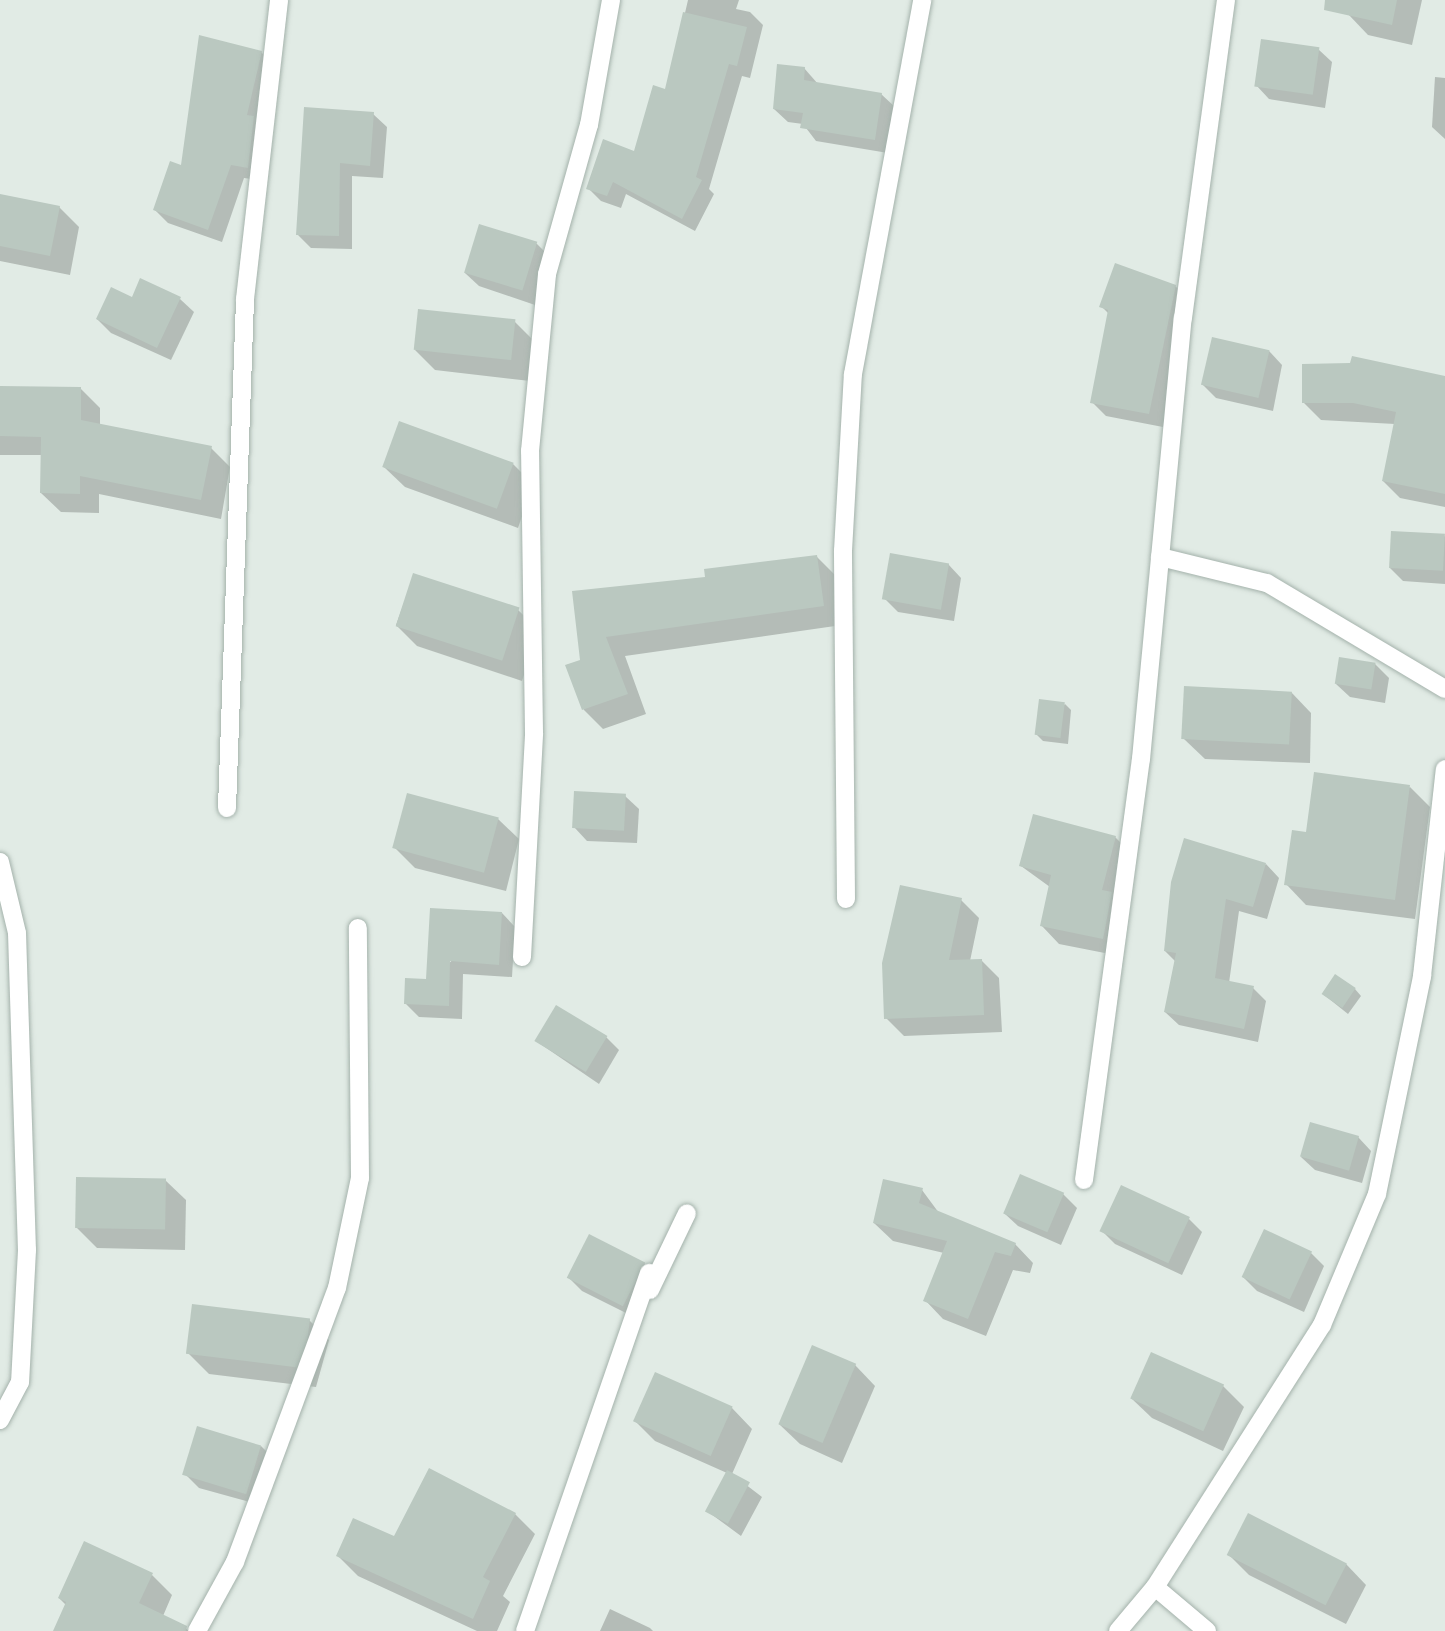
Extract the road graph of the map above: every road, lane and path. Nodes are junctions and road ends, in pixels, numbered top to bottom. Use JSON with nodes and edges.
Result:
{"nodes":[{"id":1,"x":279,"y":0,"type":"edge"},
{"id":2,"x":611,"y":0,"type":"edge"},
{"id":3,"x":922,"y":0,"type":"edge"},
{"id":4,"x":1226,"y":0,"type":"edge"},
{"id":5,"x":1160,"y":557,"type":"junction"},
{"id":6,"x":1445,"y":689,"type":"edge"},
{"id":7,"x":1445,"y":774,"type":"edge"},
{"id":8,"x":227,"y":808,"type":"dead end"},
{"id":9,"x":0,"y":862,"type":"edge"},
{"id":10,"x":846,"y":898,"type":"dead end"},
{"id":11,"x":358,"y":928,"type":"dead end"},
{"id":12,"x":522,"y":957,"type":"dead end"},
{"id":13,"x":1084,"y":1180,"type":"dead end"},
{"id":14,"x":687,"y":1213,"type":"dead end"},
{"id":15,"x":649,"y":1273,"type":"dead end"},
{"id":16,"x":626,"y":1338,"type":"junction"},
{"id":17,"x":0,"y":1420,"type":"edge"},
{"id":18,"x":1155,"y":1587,"type":"junction"},
{"id":19,"x":197,"y":1631,"type":"edge"},
{"id":20,"x":525,"y":1631,"type":"edge"},
{"id":21,"x":1118,"y":1631,"type":"edge"},
{"id":22,"x":1207,"y":1631,"type":"edge"}],
"edges":[{"from":1,"to":8,"type":"street"},
{"from":2,"to":12,"type":"street"},
{"from":3,"to":10,"type":"street"},
{"from":4,"to":5,"type":"street"},
{"from":5,"to":6,"type":"street"},
{"from":5,"to":13,"type":"street"},
{"from":7,"to":18,"type":"street"},
{"from":9,"to":17,"type":"street"},
{"from":11,"to":19,"type":"street"},
{"from":14,"to":16,"type":"street"},
{"from":15,"to":16,"type":"street"},
{"from":16,"to":20,"type":"street"},
{"from":18,"to":21,"type":"street"},
{"from":18,"to":22,"type":"street"}]}
